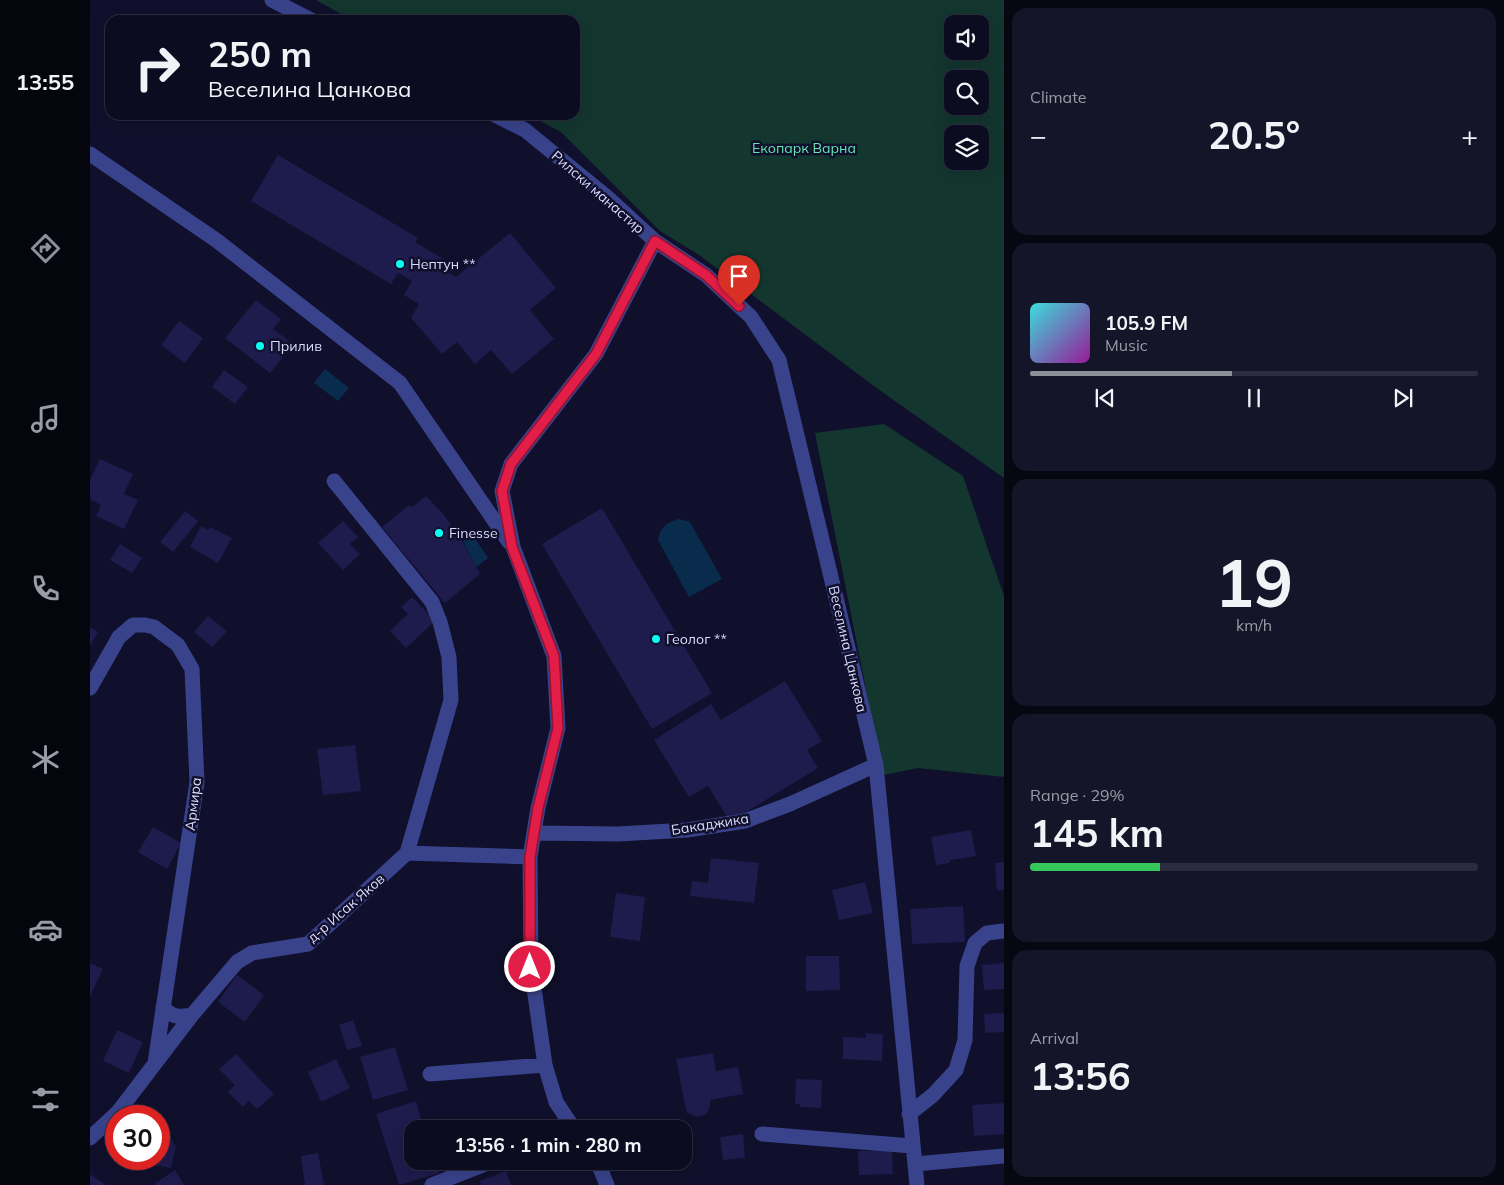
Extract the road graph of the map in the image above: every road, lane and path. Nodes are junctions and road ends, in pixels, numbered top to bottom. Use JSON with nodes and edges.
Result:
{"nodes":[{"id":1,"x":272,"y":0,"type":"edge"},
{"id":2,"x":301,"y":15,"type":"edge"},
{"id":3,"x":505,"y":120,"type":"edge"},
{"id":4,"x":90,"y":154,"type":"edge"},
{"id":5,"x":655,"y":241,"type":"junction"},
{"id":6,"x":334,"y":481,"type":"dead end"},
{"id":7,"x":512,"y":547,"type":"junction"},
{"id":8,"x":90,"y":688,"type":"edge"},
{"id":9,"x":876,"y":766,"type":"junction"},
{"id":10,"x":534,"y":833,"type":"junction"},
{"id":11,"x":407,"y":853,"type":"junction"},
{"id":12,"x":530,"y":857,"type":"junction"},
{"id":13,"x":1004,"y":931,"type":"edge"},
{"id":14,"x":163,"y":1007,"type":"junction"},
{"id":15,"x":192,"y":1015,"type":"junction"},
{"id":16,"x":155,"y":1064,"type":"junction"},
{"id":17,"x":546,"y":1065,"type":"junction"},
{"id":18,"x":430,"y":1074,"type":"dead end"},
{"id":19,"x":909,"y":1114,"type":"junction"},
{"id":20,"x":568,"y":1120,"type":"edge"},
{"id":21,"x":762,"y":1134,"type":"dead end"},
{"id":22,"x":90,"y":1138,"type":"edge"},
{"id":23,"x":912,"y":1146,"type":"junction"},
{"id":24,"x":1004,"y":1156,"type":"edge"},
{"id":25,"x":915,"y":1164,"type":"junction"},
{"id":26,"x":470,"y":1170,"type":"edge"},
{"id":27,"x":601,"y":1170,"type":"edge"},
{"id":28,"x":432,"y":1185,"type":"edge"},
{"id":29,"x":607,"y":1185,"type":"edge"},
{"id":30,"x":917,"y":1185,"type":"edge"}],
"edges":[{"from":1,"to":2,"type":"street"},
{"from":3,"to":5,"type":"street","name":"Рилски манастир"},
{"from":4,"to":7,"type":"street"},
{"from":5,"to":7,"type":"street","name":"Рилски манастир"},
{"from":5,"to":9,"type":"street","name":"Веселина Цанкова"},
{"from":6,"to":11,"type":"street"},
{"from":7,"to":10,"type":"street","name":"Рилски манастир"},
{"from":8,"to":14,"type":"street","name":"Армира"},
{"from":9,"to":10,"type":"street","name":"Бакаджика"},
{"from":9,"to":19,"type":"street","name":"Веселина Цанкова"},
{"from":10,"to":12,"type":"street","name":"Рилски манастир"},
{"from":11,"to":12,"type":"street"},
{"from":11,"to":15,"type":"street","name":"д-р Исак Яков"},
{"from":12,"to":17,"type":"street","name":"Рилски манастир"},
{"from":13,"to":19,"type":"street"},
{"from":14,"to":15,"type":"street"},
{"from":14,"to":16,"type":"street","name":"Армира"},
{"from":15,"to":16,"type":"street","name":"д-р Исак Яков"},
{"from":16,"to":22,"type":"street","name":"д-р Исак Яков"},
{"from":17,"to":18,"type":"street"},
{"from":17,"to":20,"type":"street","name":"Рилски манастир"},
{"from":19,"to":23,"type":"street","name":"Веселина Цанкова"},
{"from":21,"to":23,"type":"street"},
{"from":23,"to":25,"type":"street","name":"Веселина Цанкова"},
{"from":24,"to":25,"type":"street"},
{"from":25,"to":30,"type":"street","name":"Веселина Цанкова"},
{"from":26,"to":28,"type":"street"},
{"from":27,"to":29,"type":"street"}]}
